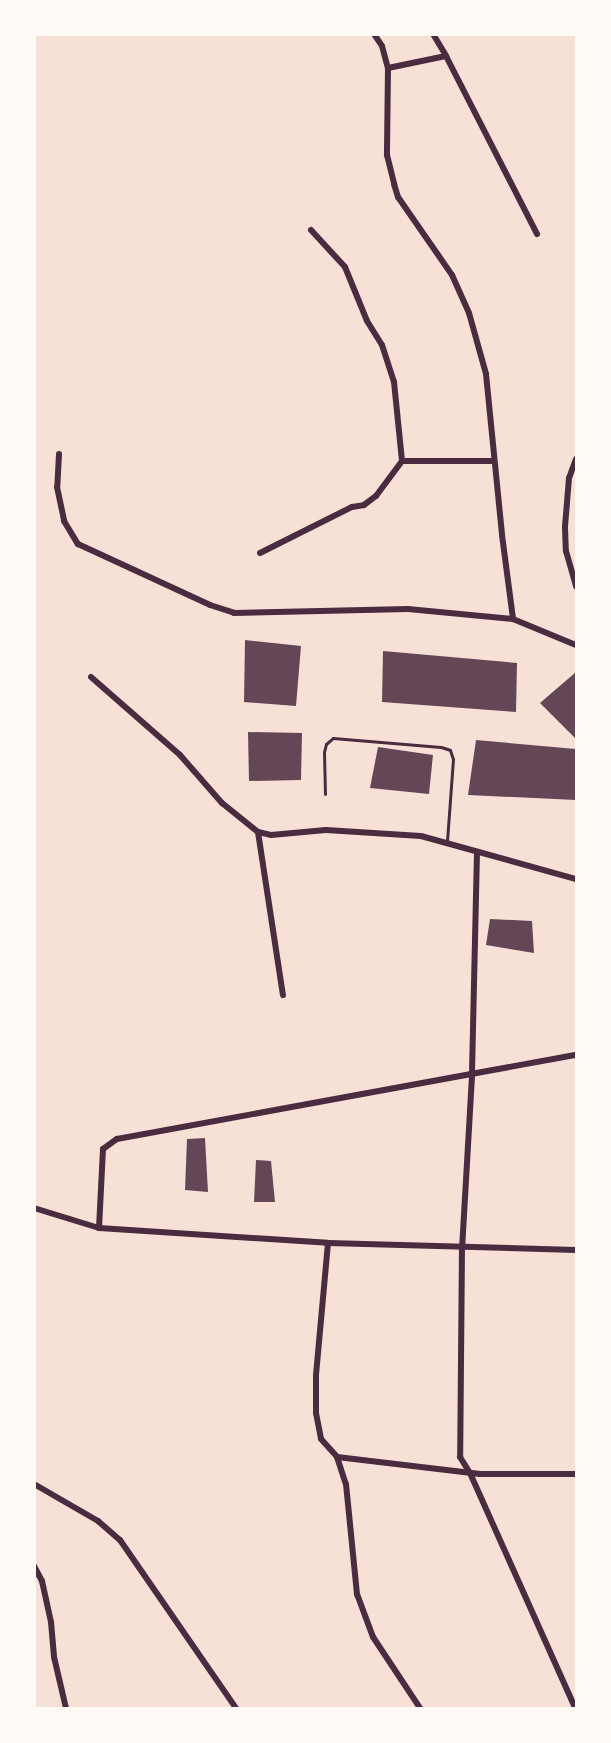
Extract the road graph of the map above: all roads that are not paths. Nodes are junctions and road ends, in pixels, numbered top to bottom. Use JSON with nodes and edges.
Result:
{"nodes":[{"id":1,"x":374,"y":34,"type":"edge"},
{"id":2,"x":432,"y":34,"type":"edge"},
{"id":3,"x":447,"y":56,"type":"junction"},
{"id":4,"x":388,"y":68,"type":"junction"},
{"id":5,"x":311,"y":230,"type":"dead end"},
{"id":6,"x":537,"y":234,"type":"dead end"},
{"id":7,"x":59,"y":454,"type":"dead end"},
{"id":8,"x":576,"y":459,"type":"edge"},
{"id":9,"x":402,"y":461,"type":"junction"},
{"id":10,"x":494,"y":461,"type":"junction"},
{"id":11,"x":260,"y":553,"type":"dead end"},
{"id":12,"x":576,"y":587,"type":"edge"},
{"id":13,"x":513,"y":619,"type":"junction"},
{"id":14,"x":576,"y":645,"type":"edge"},
{"id":15,"x":91,"y":677,"type":"dead end"},
{"id":16,"x":325,"y":794,"type":"dead end"},
{"id":17,"x":258,"y":832,"type":"junction"},
{"id":18,"x":447,"y":841,"type":"junction"},
{"id":19,"x":477,"y":852,"type":"junction"},
{"id":20,"x":576,"y":879,"type":"edge"},
{"id":21,"x":283,"y":995,"type":"dead end"},
{"id":22,"x":576,"y":1054,"type":"edge"},
{"id":23,"x":472,"y":1076,"type":"junction"},
{"id":24,"x":34,"y":1208,"type":"edge"},
{"id":25,"x":99,"y":1228,"type":"junction"},
{"id":26,"x":328,"y":1244,"type":"junction"},
{"id":27,"x":462,"y":1247,"type":"junction"},
{"id":28,"x":576,"y":1250,"type":"edge"},
{"id":29,"x":337,"y":1456,"type":"junction"},
{"id":30,"x":470,"y":1473,"type":"junction"},
{"id":31,"x":576,"y":1474,"type":"edge"},
{"id":32,"x":34,"y":1484,"type":"edge"},
{"id":33,"x":34,"y":1566,"type":"edge"},
{"id":34,"x":66,"y":1708,"type":"edge"},
{"id":35,"x":236,"y":1708,"type":"edge"},
{"id":36,"x":420,"y":1708,"type":"edge"},
{"id":37,"x":575,"y":1708,"type":"edge"}],
"edges":[{"from":1,"to":4,"type":"street"},
{"from":2,"to":3,"type":"street"},
{"from":3,"to":4,"type":"street"},
{"from":3,"to":6,"type":"street"},
{"from":4,"to":10,"type":"street"},
{"from":5,"to":9,"type":"street"},
{"from":7,"to":13,"type":"street"},
{"from":8,"to":12,"type":"street"},
{"from":9,"to":10,"type":"street"},
{"from":9,"to":11,"type":"street"},
{"from":10,"to":13,"type":"street"},
{"from":13,"to":14,"type":"street"},
{"from":15,"to":17,"type":"street"},
{"from":16,"to":18,"type":"lane"},
{"from":17,"to":18,"type":"street"},
{"from":17,"to":21,"type":"street"},
{"from":18,"to":19,"type":"street"},
{"from":19,"to":20,"type":"street"},
{"from":19,"to":23,"type":"street"},
{"from":22,"to":23,"type":"street"},
{"from":23,"to":25,"type":"street"},
{"from":23,"to":27,"type":"street"},
{"from":24,"to":25,"type":"street"},
{"from":25,"to":26,"type":"street"},
{"from":26,"to":27,"type":"street"},
{"from":26,"to":29,"type":"street"},
{"from":27,"to":28,"type":"street"},
{"from":27,"to":30,"type":"street"},
{"from":29,"to":30,"type":"street"},
{"from":29,"to":36,"type":"street"},
{"from":30,"to":31,"type":"street"},
{"from":30,"to":37,"type":"street"},
{"from":32,"to":35,"type":"street"},
{"from":33,"to":34,"type":"street"}]}
